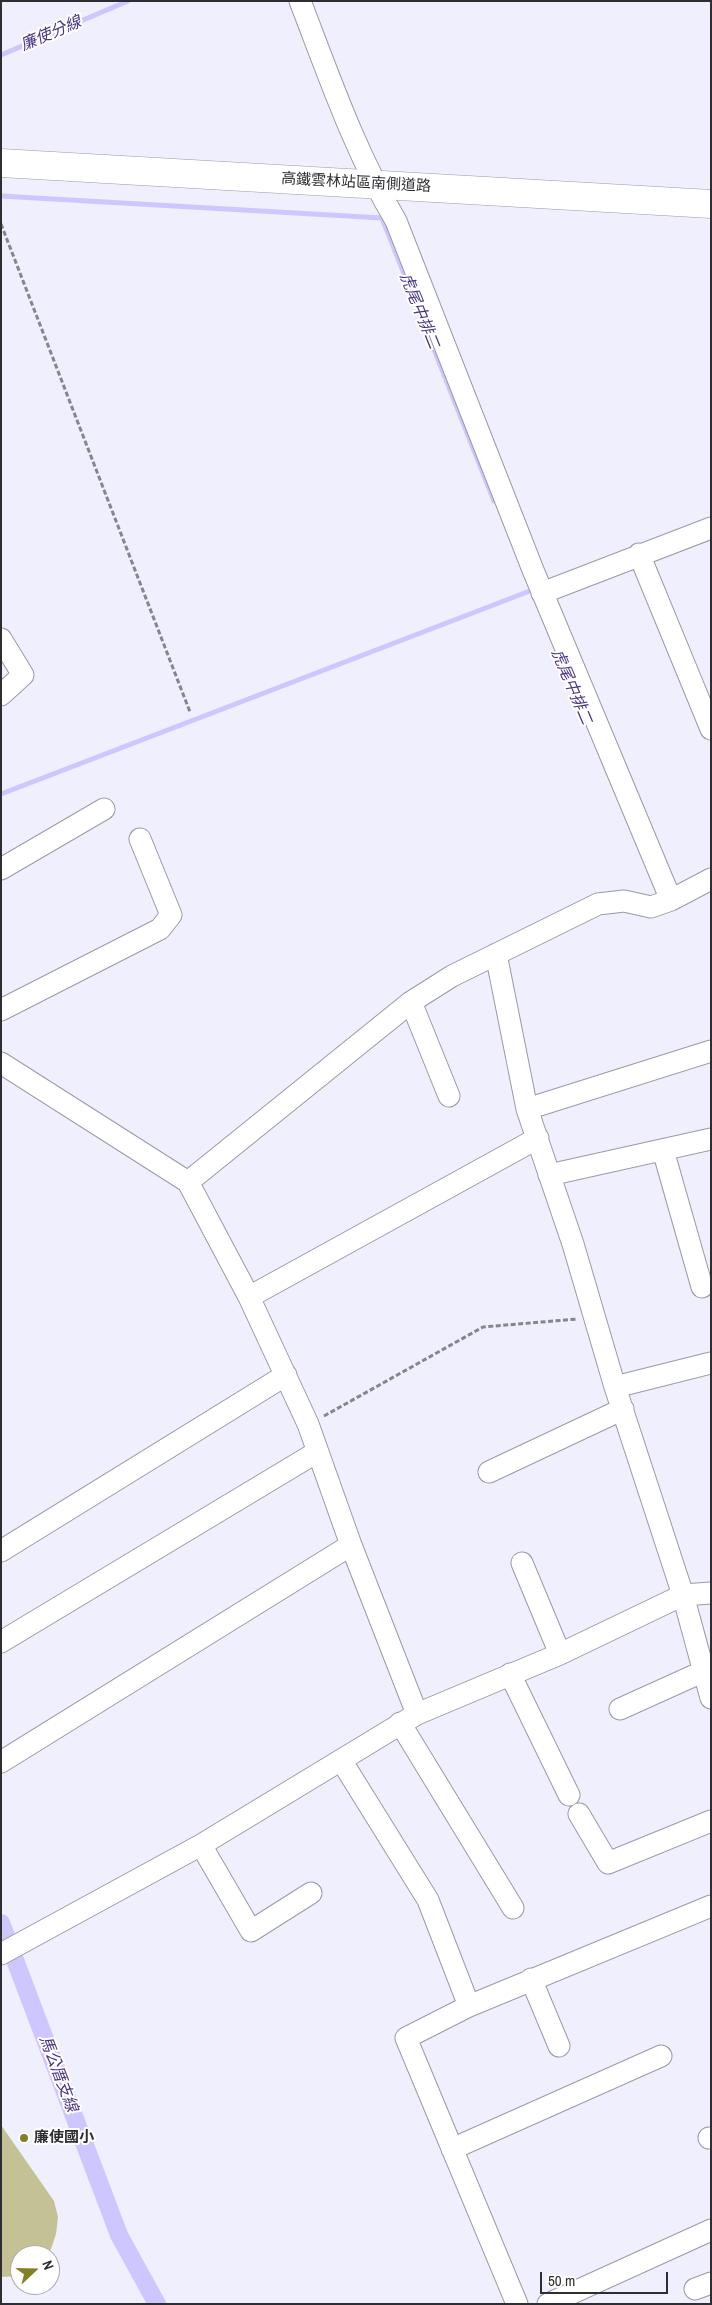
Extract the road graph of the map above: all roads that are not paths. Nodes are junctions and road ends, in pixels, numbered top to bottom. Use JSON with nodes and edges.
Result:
{"nodes":[{"id":1,"x":300,"y":1,"type":"edge"},
{"id":2,"x":1,"y":163,"type":"edge"},
{"id":3,"x":374,"y":184,"type":"junction"},
{"id":4,"x":711,"y":204,"type":"edge"},
{"id":5,"x":711,"y":528,"type":"edge"},
{"id":6,"x":639,"y":554,"type":"junction"},
{"id":7,"x":542,"y":594,"type":"junction"},
{"id":8,"x":1,"y":639,"type":"edge"},
{"id":9,"x":1,"y":695,"type":"edge"},
{"id":10,"x":711,"y":729,"type":"edge"},
{"id":11,"x":104,"y":809,"type":"dead end"},
{"id":12,"x":140,"y":839,"type":"dead end"},
{"id":13,"x":1,"y":868,"type":"edge"},
{"id":14,"x":711,"y":880,"type":"edge"},
{"id":15,"x":671,"y":900,"type":"junction"},
{"id":16,"x":496,"y":954,"type":"junction"},
{"id":17,"x":411,"y":1002,"type":"junction"},
{"id":18,"x":1,"y":1010,"type":"edge"},
{"id":19,"x":711,"y":1050,"type":"edge"},
{"id":20,"x":1,"y":1063,"type":"edge"},
{"id":21,"x":449,"y":1096,"type":"dead end"},
{"id":22,"x":527,"y":1109,"type":"junction"},
{"id":23,"x":538,"y":1138,"type":"junction"},
{"id":24,"x":711,"y":1139,"type":"edge"},
{"id":25,"x":663,"y":1150,"type":"junction"},
{"id":26,"x":548,"y":1175,"type":"junction"},
{"id":27,"x":188,"y":1182,"type":"junction"},
{"id":28,"x":702,"y":1287,"type":"dead end"},
{"id":29,"x":249,"y":1297,"type":"junction"},
{"id":30,"x":711,"y":1363,"type":"edge"},
{"id":31,"x":283,"y":1369,"type":"junction"},
{"id":32,"x":615,"y":1387,"type":"junction"},
{"id":33,"x":623,"y":1409,"type":"junction"},
{"id":34,"x":317,"y":1452,"type":"junction"},
{"id":35,"x":489,"y":1472,"type":"dead end"},
{"id":36,"x":1,"y":1539,"type":"edge"},
{"id":37,"x":351,"y":1546,"type":"junction"},
{"id":38,"x":1,"y":1551,"type":"edge"},
{"id":39,"x":522,"y":1563,"type":"dead end"},
{"id":40,"x":711,"y":1593,"type":"edge"},
{"id":41,"x":683,"y":1595,"type":"junction"},
{"id":42,"x":1,"y":1642,"type":"edge"},
{"id":43,"x":560,"y":1654,"type":"junction"},
{"id":44,"x":702,"y":1672,"type":"junction"},
{"id":45,"x":510,"y":1674,"type":"junction"},
{"id":46,"x":711,"y":1698,"type":"edge"},
{"id":47,"x":620,"y":1709,"type":"dead end"},
{"id":48,"x":408,"y":1718,"type":"junction"},
{"id":49,"x":341,"y":1760,"type":"junction"},
{"id":50,"x":1,"y":1762,"type":"edge"},
{"id":51,"x":568,"y":1795,"type":"dead end"},
{"id":52,"x":579,"y":1814,"type":"dead end"},
{"id":53,"x":711,"y":1821,"type":"edge"},
{"id":54,"x":201,"y":1845,"type":"junction"},
{"id":55,"x":311,"y":1893,"type":"dead end"},
{"id":56,"x":711,"y":1906,"type":"edge"},
{"id":57,"x":513,"y":1908,"type":"dead end"},
{"id":58,"x":1,"y":1954,"type":"edge"},
{"id":59,"x":531,"y":1979,"type":"junction"},
{"id":60,"x":469,"y":2006,"type":"junction"},
{"id":61,"x":559,"y":2046,"type":"dead end"},
{"id":62,"x":661,"y":2056,"type":"dead end"},
{"id":63,"x":452,"y":2149,"type":"junction"},
{"id":64,"x":711,"y":2230,"type":"edge"},
{"id":65,"x":517,"y":2304,"type":"edge"},
{"id":66,"x":548,"y":2304,"type":"edge"}],
"edges":[{"from":1,"to":3,"type":"street"},
{"from":2,"to":3,"type":"main road","name":"高鐵雲林站區南側道路"},
{"from":3,"to":4,"type":"main road","name":"高鐵雲林站區南側道路"},
{"from":3,"to":7,"type":"street"},
{"from":5,"to":6,"type":"street"},
{"from":6,"to":7,"type":"street"},
{"from":6,"to":10,"type":"street"},
{"from":7,"to":15,"type":"street"},
{"from":8,"to":9,"type":"street"},
{"from":11,"to":13,"type":"street"},
{"from":12,"to":18,"type":"street"},
{"from":14,"to":15,"type":"street"},
{"from":15,"to":16,"type":"street"},
{"from":16,"to":17,"type":"street"},
{"from":16,"to":22,"type":"street"},
{"from":17,"to":21,"type":"street"},
{"from":17,"to":27,"type":"street"},
{"from":19,"to":22,"type":"street"},
{"from":20,"to":27,"type":"street"},
{"from":22,"to":23,"type":"street"},
{"from":23,"to":26,"type":"street"},
{"from":23,"to":29,"type":"street"},
{"from":24,"to":25,"type":"street"},
{"from":25,"to":26,"type":"street"},
{"from":25,"to":28,"type":"street"},
{"from":26,"to":32,"type":"street"},
{"from":27,"to":29,"type":"street"},
{"from":29,"to":31,"type":"street"},
{"from":30,"to":32,"type":"street"},
{"from":31,"to":34,"type":"street"},
{"from":31,"to":36,"type":"street"},
{"from":31,"to":38,"type":"street"},
{"from":32,"to":33,"type":"street"},
{"from":33,"to":35,"type":"street"},
{"from":33,"to":41,"type":"street"},
{"from":34,"to":37,"type":"street"},
{"from":34,"to":42,"type":"street"},
{"from":37,"to":48,"type":"street"},
{"from":37,"to":50,"type":"street"},
{"from":39,"to":43,"type":"street"},
{"from":40,"to":41,"type":"street"},
{"from":41,"to":43,"type":"street"},
{"from":41,"to":44,"type":"street"},
{"from":43,"to":45,"type":"street"},
{"from":44,"to":46,"type":"street"},
{"from":44,"to":47,"type":"street"},
{"from":45,"to":48,"type":"street"},
{"from":45,"to":51,"type":"street"},
{"from":48,"to":49,"type":"street"},
{"from":48,"to":57,"type":"street"},
{"from":49,"to":54,"type":"street"},
{"from":49,"to":60,"type":"street"},
{"from":52,"to":53,"type":"street"},
{"from":54,"to":55,"type":"street"},
{"from":54,"to":58,"type":"street"},
{"from":56,"to":59,"type":"street"},
{"from":59,"to":60,"type":"street"},
{"from":59,"to":61,"type":"street"},
{"from":60,"to":63,"type":"street"},
{"from":62,"to":63,"type":"street"},
{"from":63,"to":65,"type":"street"},
{"from":64,"to":66,"type":"street"}]}
